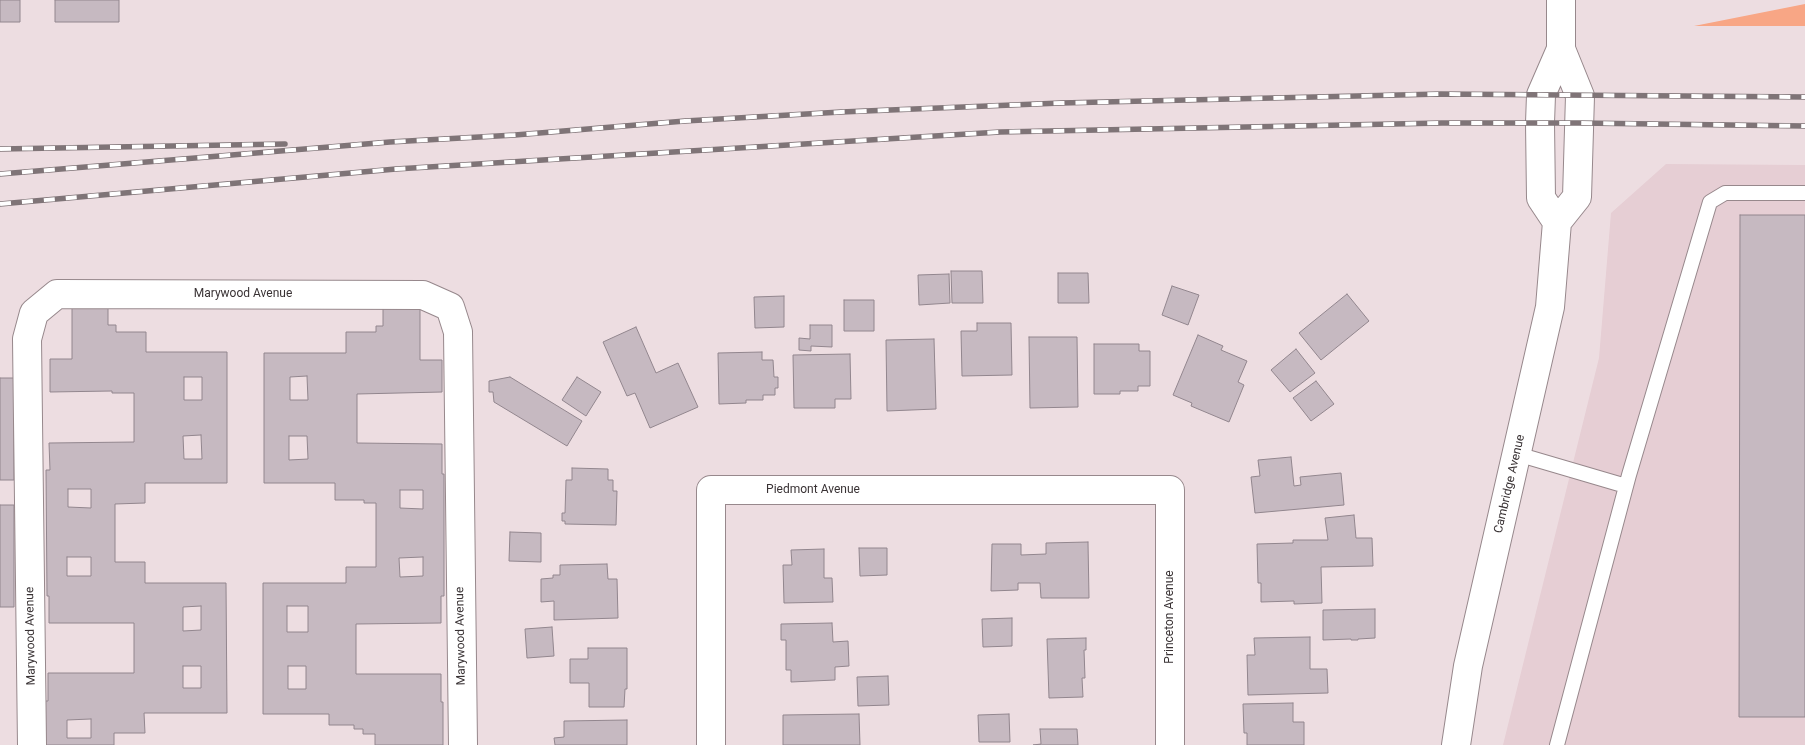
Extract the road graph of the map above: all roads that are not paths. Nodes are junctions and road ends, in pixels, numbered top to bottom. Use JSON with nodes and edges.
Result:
{"nodes":[{"id":1,"x":1561,"y":0,"type":"edge"},
{"id":2,"x":1561,"y":48,"type":"junction"},
{"id":3,"x":1805,"y":193,"type":"edge"},
{"id":4,"x":1557,"y":222,"type":"junction"},
{"id":5,"x":1517,"y":454,"type":"junction"},
{"id":6,"x":1626,"y":486,"type":"junction"},
{"id":7,"x":1170,"y":490,"type":"joint"},
{"id":8,"x":32,"y":745,"type":"edge"},
{"id":9,"x":462,"y":745,"type":"edge"},
{"id":10,"x":711,"y":745,"type":"edge"},
{"id":11,"x":1170,"y":745,"type":"edge"},
{"id":12,"x":1456,"y":745,"type":"edge"},
{"id":13,"x":1557,"y":745,"type":"edge"}],
"edges":[{"from":1,"to":2,"type":"street"},
{"from":2,"to":4,"type":"street"},
{"from":2,"to":4,"type":"street"},
{"from":3,"to":6,"type":"lane"},
{"from":4,"to":5,"type":"street","name":"Cambridge Avenue"},
{"from":5,"to":6,"type":"lane"},
{"from":5,"to":12,"type":"street","name":"Cambridge Avenue"},
{"from":6,"to":13,"type":"lane"},
{"from":7,"to":10,"type":"street","name":"Piedmont Avenue"},
{"from":7,"to":11,"type":"street","name":"Princeton Avenue"},
{"from":8,"to":9,"type":"street","name":"Marywood Avenue"}]}
